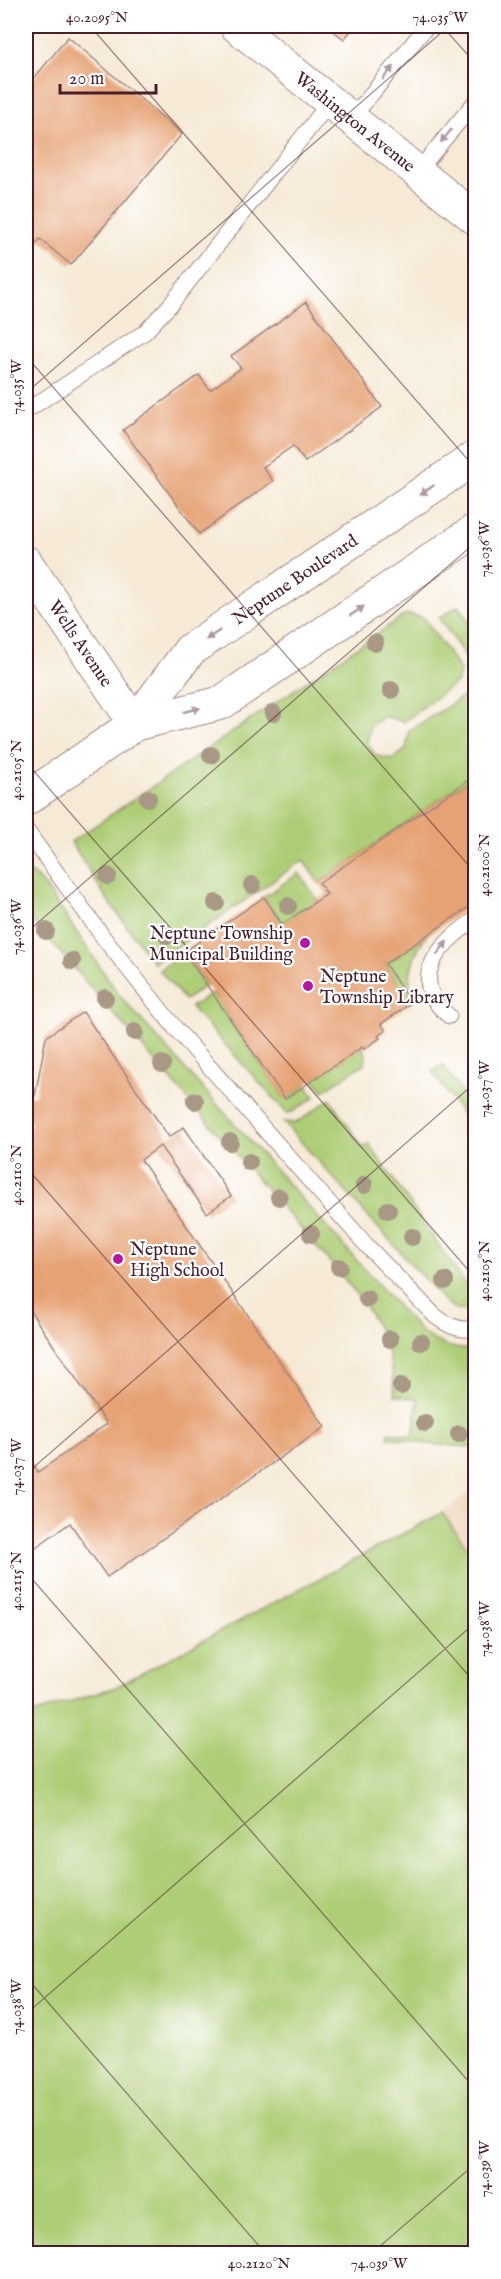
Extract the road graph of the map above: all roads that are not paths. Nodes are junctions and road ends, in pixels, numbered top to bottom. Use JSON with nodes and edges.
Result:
{"nodes":[{"id":1,"x":236,"y":26,"type":"edge"},
{"id":2,"x":427,"y":26,"type":"edge"},
{"id":3,"x":476,"y":101,"type":"edge"},
{"id":4,"x":341,"y":110,"type":"junction"},
{"id":5,"x":417,"y":172,"type":"junction"},
{"id":6,"x":476,"y":219,"type":"edge"},
{"id":7,"x":26,"y":411,"type":"edge"},
{"id":8,"x":476,"y":457,"type":"edge"},
{"id":9,"x":476,"y":530,"type":"edge"},
{"id":10,"x":26,"y":563,"type":"edge"},
{"id":11,"x":135,"y":724,"type":"junction"},
{"id":12,"x":26,"y":799,"type":"edge"},
{"id":13,"x":26,"y":830,"type":"edge"},
{"id":14,"x":476,"y":919,"type":"edge"},
{"id":15,"x":448,"y":1016,"type":"dead end"},
{"id":16,"x":476,"y":1328,"type":"edge"}],
"edges":[{"from":1,"to":4,"type":"street","name":"Washington Avenue"},
{"from":4,"to":2,"type":"lane","one_way":true},
{"from":3,"to":5,"type":"lane","one_way":true},
{"from":4,"to":5,"type":"street","name":"Washington Avenue"},
{"from":4,"to":7,"type":"lane"},
{"from":5,"to":6,"type":"street","name":"Washington Avenue"},
{"from":8,"to":11,"type":"street","name":"Neptune Boulevard","one_way":true},
{"from":11,"to":9,"type":"street","name":"Neptune Boulevard","one_way":true},
{"from":10,"to":11,"type":"street","name":"Wells Avenue"},
{"from":11,"to":12,"type":"street","name":"Neptune Boulevard"},
{"from":13,"to":16,"type":"lane"},
{"from":15,"to":14,"type":"lane","one_way":true}]}
